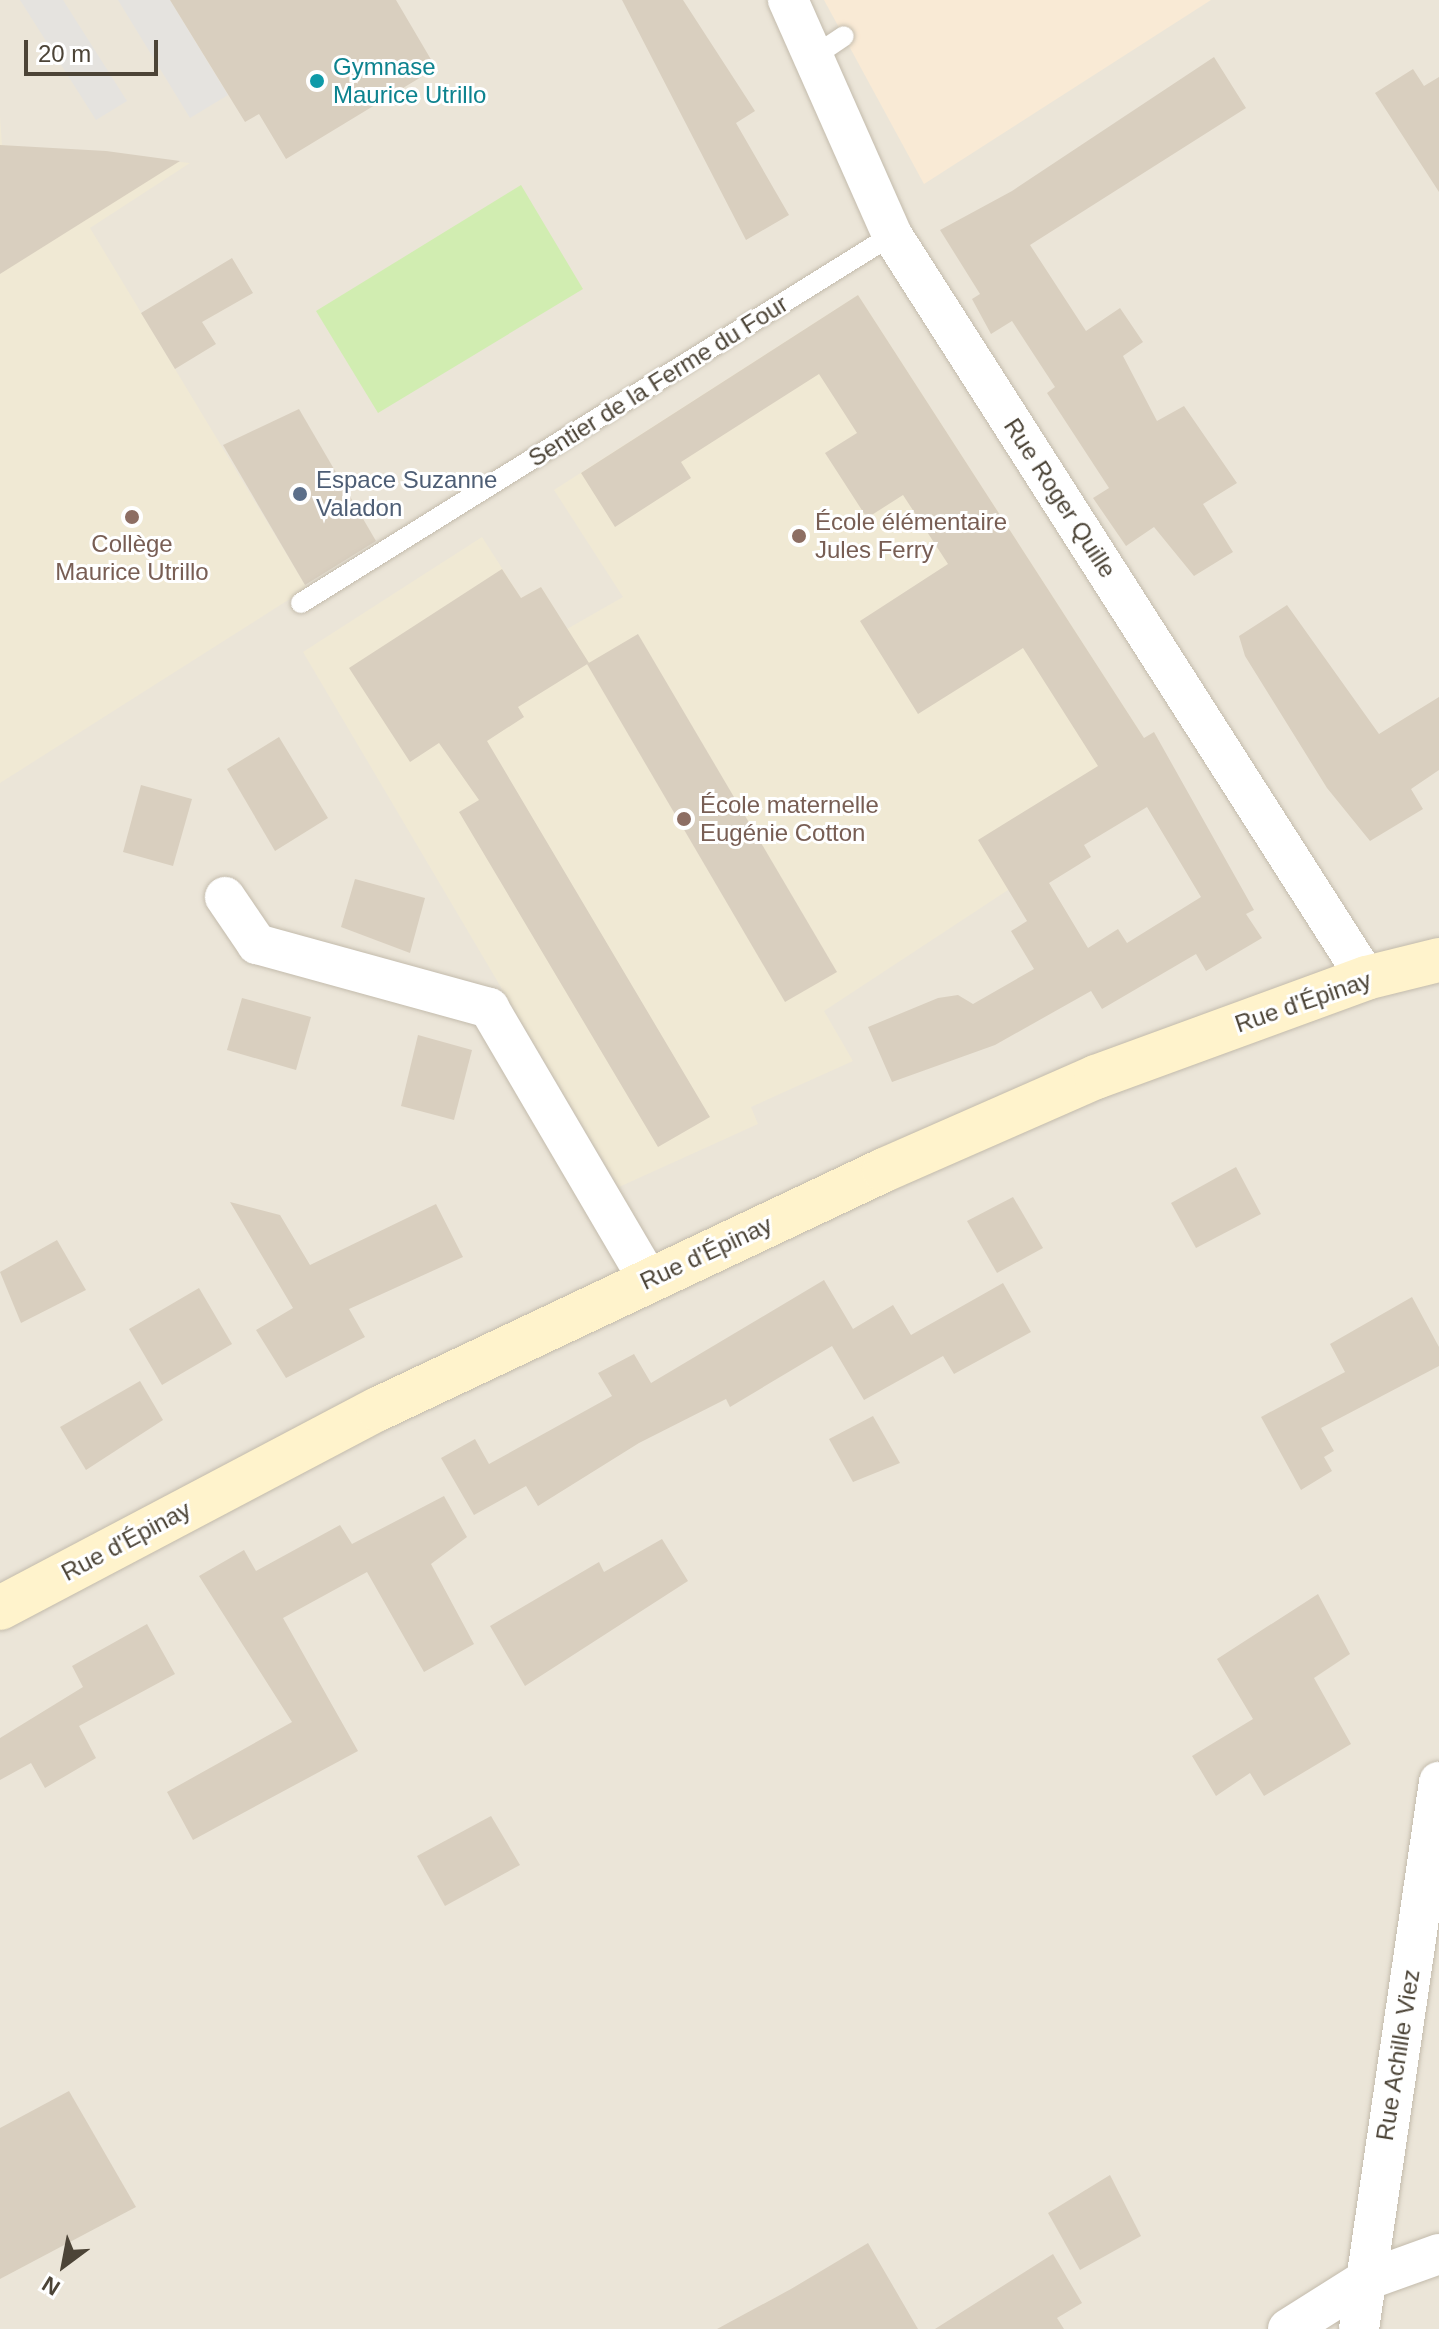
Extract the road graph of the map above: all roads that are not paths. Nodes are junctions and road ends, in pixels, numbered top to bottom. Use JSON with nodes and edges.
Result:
{"nodes":[{"id":1,"x":788,"y":0,"type":"edge"},
{"id":2,"x":892,"y":235,"type":"junction"},
{"id":3,"x":301,"y":603,"type":"dead end"},
{"id":4,"x":225,"y":897,"type":"dead end"},
{"id":5,"x":1439,"y":960,"type":"edge"},
{"id":6,"x":1366,"y":978,"type":"junction"},
{"id":7,"x":649,"y":1281,"type":"junction"},
{"id":8,"x":0,"y":1608,"type":"edge"},
{"id":9,"x":1439,"y":1782,"type":"edge"},
{"id":10,"x":1439,"y":2254,"type":"edge"},
{"id":11,"x":1364,"y":2281,"type":"junction"},
{"id":12,"x":1288,"y":2329,"type":"edge"},
{"id":13,"x":1359,"y":2329,"type":"edge"}],
"edges":[{"from":1,"to":2,"type":"street","name":"Rue Roger Quille"},
{"from":2,"to":3,"type":"lane","name":"Sentier de la Ferme du Four"},
{"from":2,"to":6,"type":"street","name":"Rue Roger Quille"},
{"from":4,"to":7,"type":"street"},
{"from":5,"to":6,"type":"main road","name":"Rue d'Épinay"},
{"from":6,"to":7,"type":"main road","name":"Rue d'Épinay"},
{"from":7,"to":8,"type":"main road","name":"Rue d'Épinay"},
{"from":9,"to":11,"type":"street","name":"Rue Achille Viez"},
{"from":10,"to":11,"type":"street"},
{"from":11,"to":12,"type":"street"},
{"from":11,"to":13,"type":"street","name":"Rue Achille Viez"}]}
